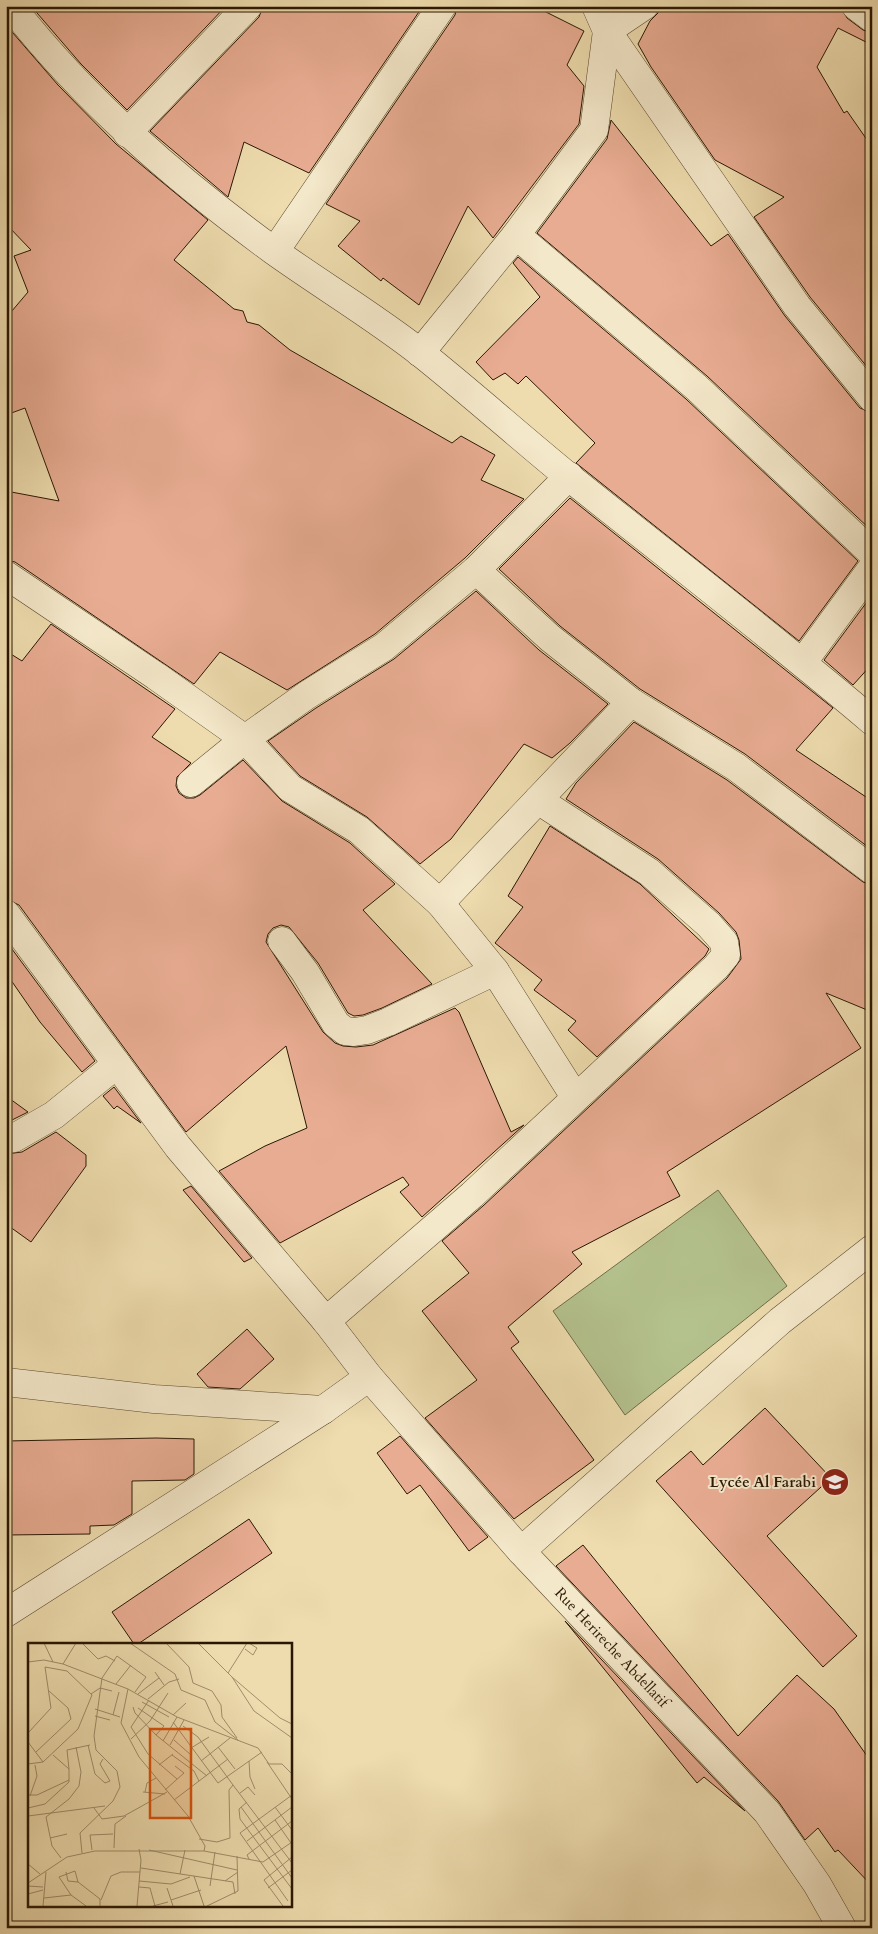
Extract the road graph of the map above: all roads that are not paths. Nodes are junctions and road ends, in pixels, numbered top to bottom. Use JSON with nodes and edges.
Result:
{"nodes":[{"id":1,"x":11,"y":6,"type":"edge"},
{"id":2,"x":248,"y":6,"type":"edge"},
{"id":3,"x":442,"y":6,"type":"edge"},
{"id":4,"x":596,"y":6,"type":"edge"},
{"id":5,"x":644,"y":6,"type":"edge"},
{"id":6,"x":856,"y":6,"type":"edge"},
{"id":7,"x":872,"y":18,"type":"edge"},
{"id":8,"x":607,"y":31,"type":"junction"},
{"id":9,"x":127,"y":133,"type":"junction"},
{"id":10,"x":516,"y":236,"type":"junction"},
{"id":11,"x":275,"y":251,"type":"junction"},
{"id":12,"x":420,"y":353,"type":"junction"},
{"id":13,"x":872,"y":398,"type":"edge"},
{"id":14,"x":569,"y":476,"type":"junction"},
{"id":15,"x":872,"y":553,"type":"edge"},
{"id":16,"x":872,"y":568,"type":"edge"},
{"id":17,"x":476,"y":570,"type":"junction"},
{"id":18,"x":6,"y":575,"type":"edge"},
{"id":19,"x":803,"y":662,"type":"junction"},
{"id":20,"x":631,"y":702,"type":"junction"},
{"id":21,"x":872,"y":721,"type":"edge"},
{"id":22,"x":245,"y":739,"type":"junction"},
{"id":23,"x":191,"y":783,"type":"dead end"},
{"id":24,"x":538,"y":800,"type":"junction"},
{"id":25,"x":872,"y":870,"type":"edge"},
{"id":26,"x":440,"y":903,"type":"junction"},
{"id":27,"x":6,"y":914,"type":"edge"},
{"id":28,"x":282,"y":941,"type":"dead end"},
{"id":29,"x":495,"y":971,"type":"junction"},
{"id":30,"x":117,"y":1064,"type":"junction"},
{"id":31,"x":575,"y":1097,"type":"junction"},
{"id":32,"x":6,"y":1139,"type":"edge"},
{"id":33,"x":872,"y":1250,"type":"edge"},
{"id":34,"x":326,"y":1321,"type":"junction"},
{"id":35,"x":369,"y":1377,"type":"junction"},
{"id":36,"x":6,"y":1382,"type":"edge"},
{"id":37,"x":323,"y":1410,"type":"junction"},
{"id":38,"x":521,"y":1551,"type":"junction"},
{"id":39,"x":6,"y":1614,"type":"edge"},
{"id":40,"x":842,"y":1928,"type":"edge"}],
"edges":[{"from":1,"to":9,"type":"street"},
{"from":2,"to":9,"type":"street"},
{"from":3,"to":11,"type":"street"},
{"from":4,"to":8,"type":"street"},
{"from":5,"to":8,"type":"street"},
{"from":6,"to":7,"type":"street"},
{"from":8,"to":10,"type":"street"},
{"from":8,"to":13,"type":"street"},
{"from":9,"to":11,"type":"street"},
{"from":10,"to":12,"type":"street"},
{"from":10,"to":15,"type":"street"},
{"from":11,"to":12,"type":"street"},
{"from":12,"to":14,"type":"street"},
{"from":14,"to":17,"type":"street"},
{"from":14,"to":19,"type":"street"},
{"from":16,"to":19,"type":"street"},
{"from":17,"to":20,"type":"street"},
{"from":17,"to":22,"type":"street"},
{"from":18,"to":22,"type":"street"},
{"from":19,"to":21,"type":"street"},
{"from":20,"to":24,"type":"street"},
{"from":20,"to":25,"type":"street"},
{"from":22,"to":23,"type":"street"},
{"from":22,"to":26,"type":"street"},
{"from":24,"to":26,"type":"street"},
{"from":24,"to":31,"type":"street"},
{"from":26,"to":29,"type":"street"},
{"from":27,"to":30,"type":"street","name":"Rue Herireche Abdellatif"},
{"from":28,"to":29,"type":"street"},
{"from":29,"to":31,"type":"street"},
{"from":30,"to":32,"type":"street"},
{"from":30,"to":34,"type":"street","name":"Rue Herireche Abdellatif"},
{"from":31,"to":34,"type":"street"},
{"from":33,"to":38,"type":"street"},
{"from":34,"to":35,"type":"street","name":"Rue Herireche Abdellatif"},
{"from":35,"to":37,"type":"street"},
{"from":35,"to":38,"type":"street","name":"Rue Herireche Abdellatif"},
{"from":36,"to":37,"type":"street"},
{"from":37,"to":39,"type":"street"},
{"from":38,"to":40,"type":"street","name":"Rue Herireche Abdellatif"}]}
